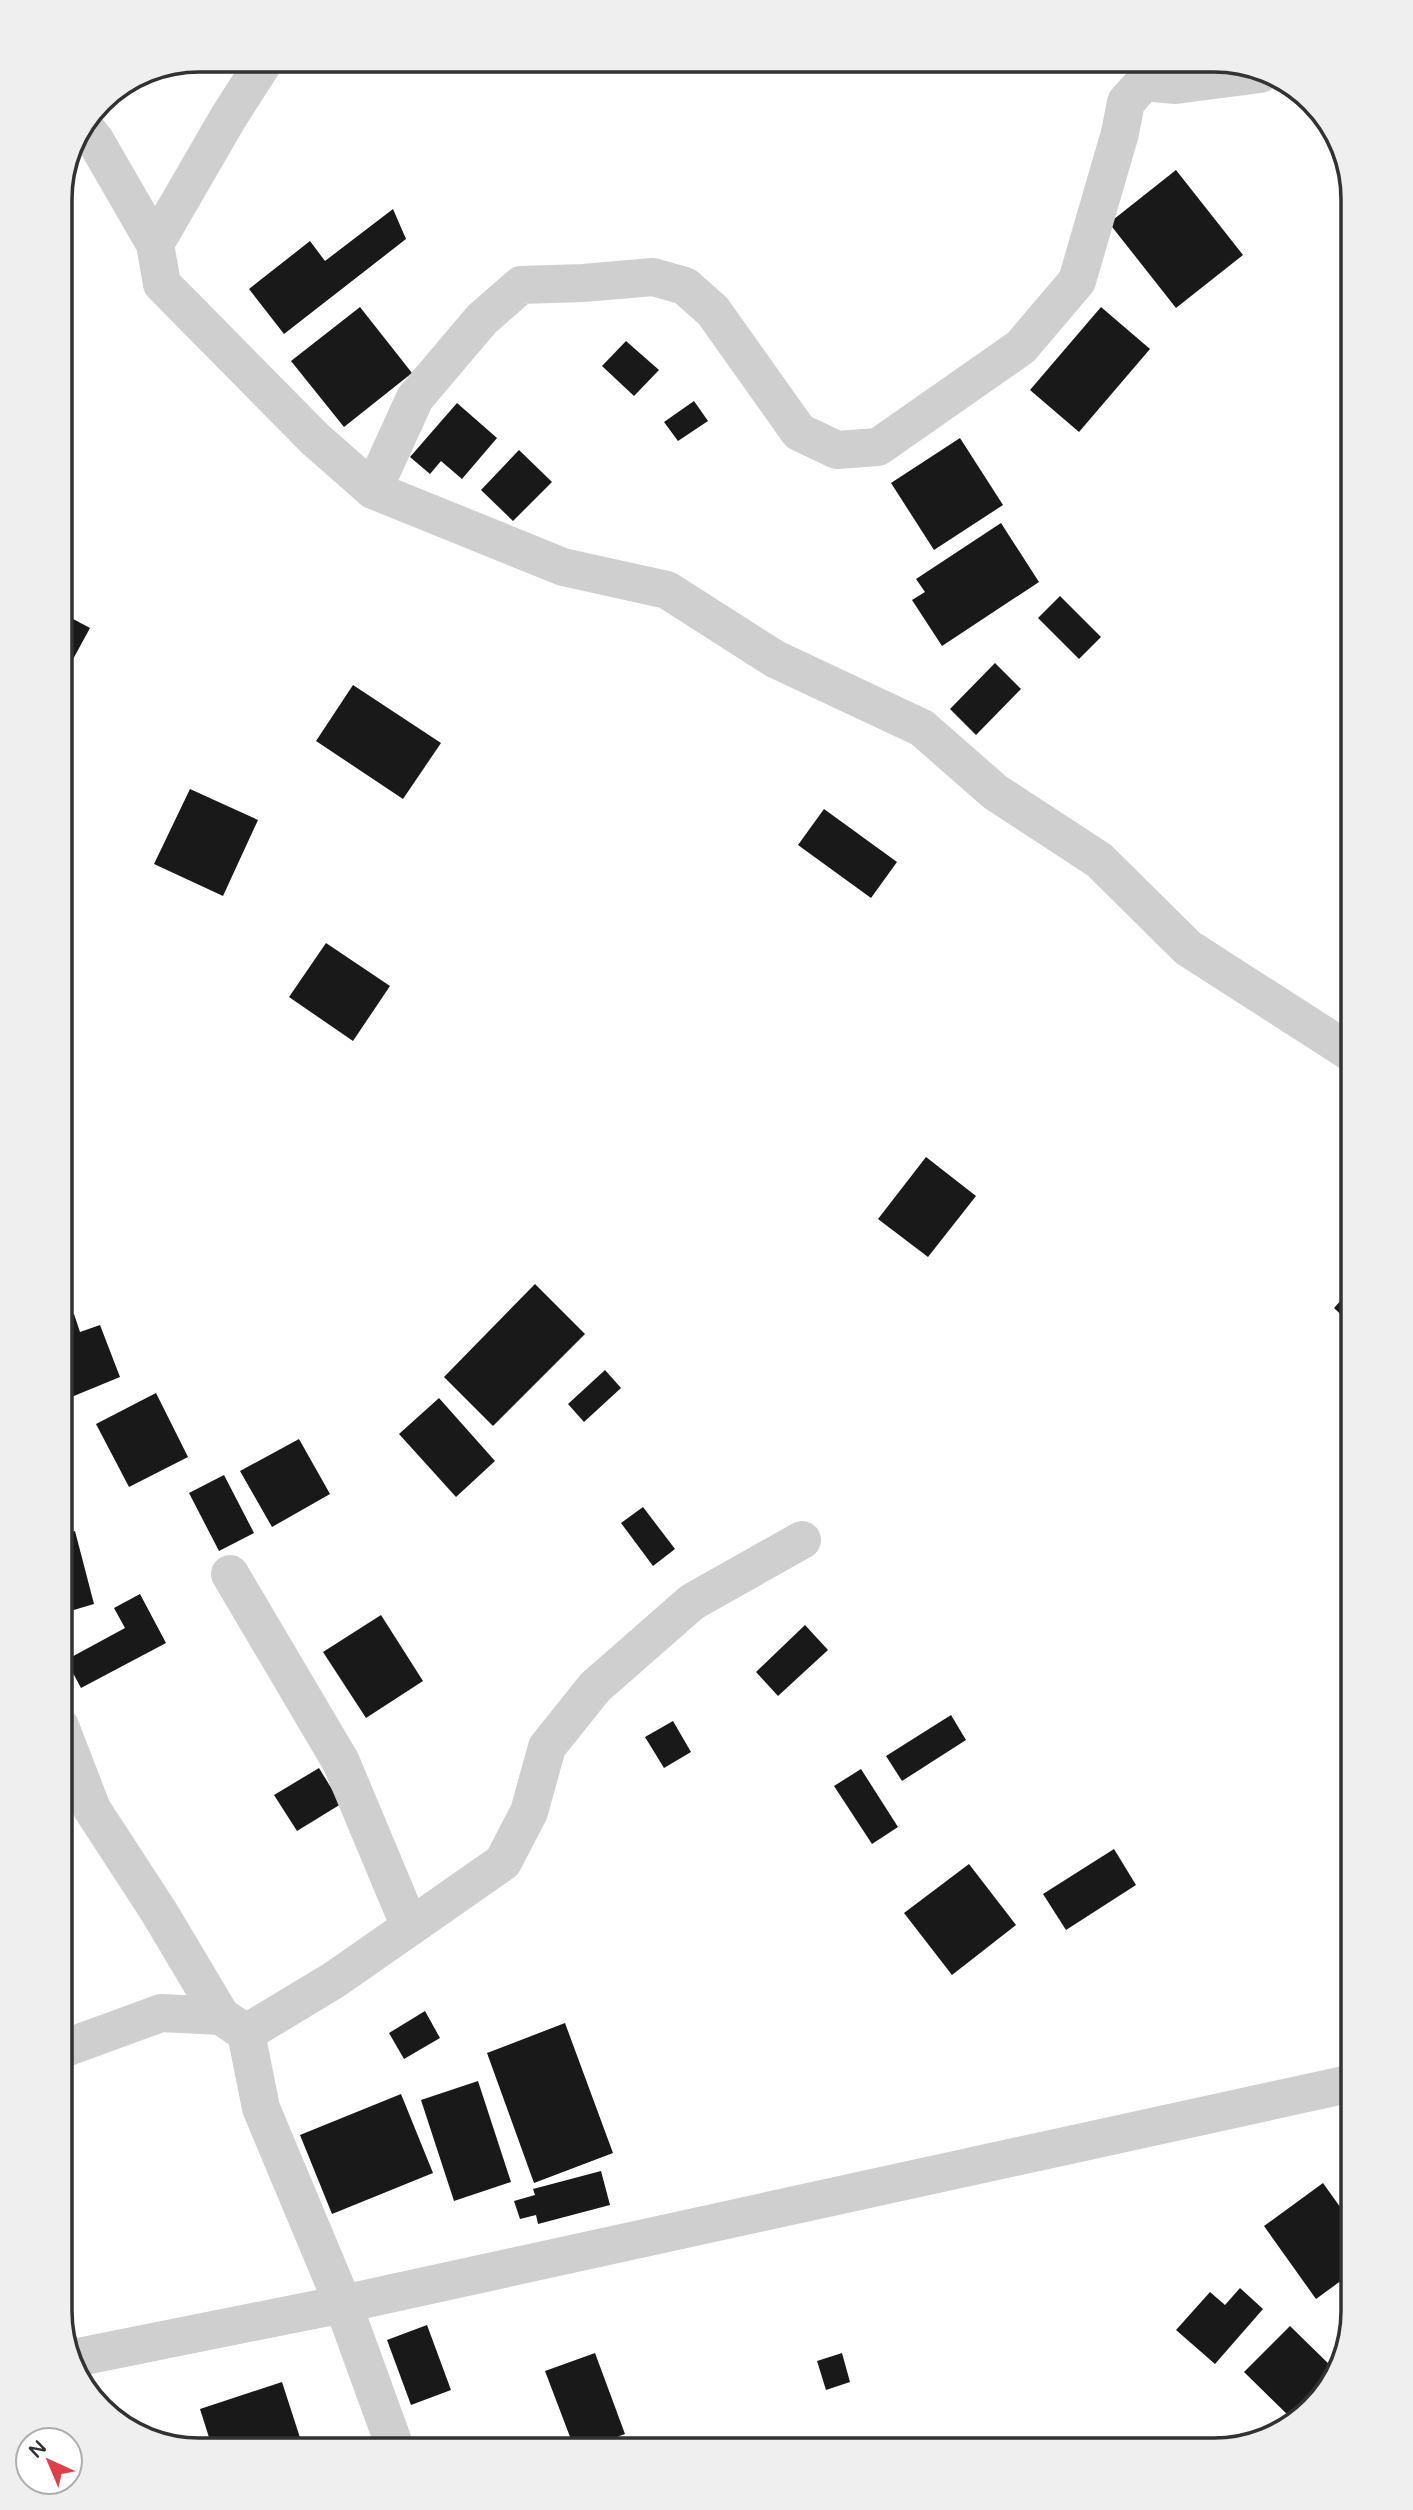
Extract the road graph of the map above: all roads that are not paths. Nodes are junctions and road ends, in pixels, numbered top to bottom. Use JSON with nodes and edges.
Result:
{"nodes":[{"id":1,"x":257,"y":72,"type":"edge"},
{"id":2,"x":1246,"y":76,"type":"edge"},
{"id":3,"x":90,"y":134,"type":"edge"},
{"id":4,"x":155,"y":244,"type":"junction"},
{"id":5,"x":373,"y":490,"type":"junction"},
{"id":6,"x":1341,"y":1046,"type":"edge"},
{"id":7,"x":802,"y":1540,"type":"dead end"},
{"id":8,"x":229,"y":1574,"type":"dead end"},
{"id":9,"x":72,"y":1757,"type":"edge"},
{"id":10,"x":410,"y":1927,"type":"junction"},
{"id":11,"x":233,"y":2024,"type":"junction"},
{"id":12,"x":72,"y":2046,"type":"edge"},
{"id":13,"x":1341,"y":2086,"type":"edge"},
{"id":14,"x":343,"y":2304,"type":"junction"},
{"id":15,"x":80,"y":2357,"type":"edge"},
{"id":16,"x":392,"y":2438,"type":"edge"}],
"edges":[{"from":1,"to":4,"type":"street"},
{"from":2,"to":5,"type":"street"},
{"from":3,"to":4,"type":"street"},
{"from":4,"to":5,"type":"street"},
{"from":5,"to":6,"type":"street"},
{"from":7,"to":10,"type":"street"},
{"from":8,"to":10,"type":"street"},
{"from":9,"to":11,"type":"street"},
{"from":10,"to":11,"type":"street"},
{"from":11,"to":12,"type":"street"},
{"from":11,"to":14,"type":"street"},
{"from":13,"to":14,"type":"street"},
{"from":14,"to":15,"type":"street"},
{"from":14,"to":16,"type":"street"}]}
